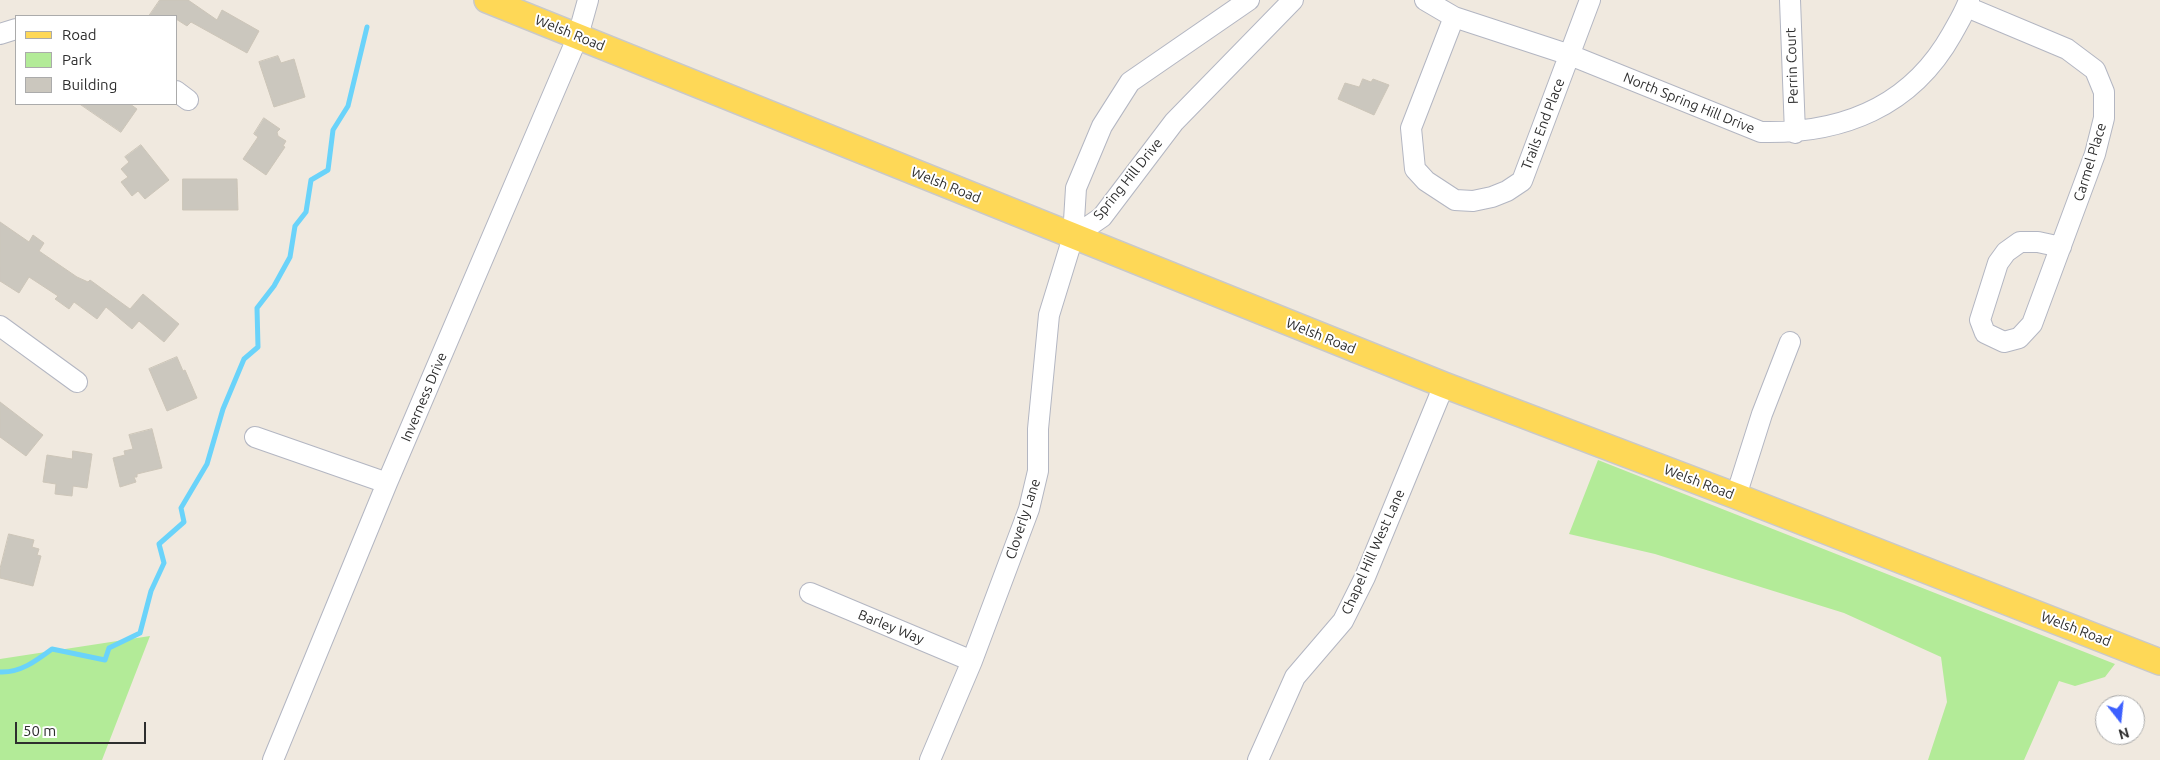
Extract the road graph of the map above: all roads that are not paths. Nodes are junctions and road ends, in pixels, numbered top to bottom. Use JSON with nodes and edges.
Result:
{"nodes":[{"id":1,"x":486,"y":0,"type":"edge"},
{"id":2,"x":588,"y":0,"type":"edge"},
{"id":3,"x":1249,"y":0,"type":"edge"},
{"id":4,"x":1293,"y":0,"type":"edge"},
{"id":5,"x":1425,"y":0,"type":"edge"},
{"id":6,"x":1590,"y":0,"type":"edge"},
{"id":7,"x":1790,"y":0,"type":"edge"},
{"id":8,"x":1968,"y":3,"type":"edge"},
{"id":9,"x":1454,"y":17,"type":"junction"},
{"id":10,"x":15,"y":29,"type":"edge"},
{"id":11,"x":0,"y":34,"type":"edge"},
{"id":12,"x":578,"y":36,"type":"junction"},
{"id":13,"x":1570,"y":55,"type":"junction"},
{"id":14,"x":1795,"y":133,"type":"junction"},
{"id":15,"x":1073,"y":237,"type":"junction"},
{"id":16,"x":2061,"y":247,"type":"junction"},
{"id":17,"x":0,"y":326,"type":"edge"},
{"id":18,"x":1790,"y":342,"type":"dead end"},
{"id":19,"x":78,"y":382,"type":"dead end"},
{"id":20,"x":1444,"y":385,"type":"junction"},
{"id":21,"x":255,"y":437,"type":"dead end"},
{"id":22,"x":387,"y":484,"type":"junction"},
{"id":23,"x":1736,"y":496,"type":"junction"},
{"id":24,"x":810,"y":593,"type":"dead end"},
{"id":25,"x":972,"y":660,"type":"junction"},
{"id":26,"x":2160,"y":662,"type":"edge"},
{"id":27,"x":273,"y":760,"type":"edge"},
{"id":28,"x":930,"y":760,"type":"edge"},
{"id":29,"x":1258,"y":760,"type":"edge"}],
"edges":[{"from":1,"to":12,"type":"main road","name":"Welsh Road"},
{"from":2,"to":12,"type":"street","name":"Inverness Drive"},
{"from":3,"to":15,"type":"street","name":"Spring Hill Drive"},
{"from":4,"to":15,"type":"street","name":"Spring Hill Drive"},
{"from":5,"to":9,"type":"street","name":"North Spring Hill Drive"},
{"from":6,"to":13,"type":"street"},
{"from":7,"to":14,"type":"street","name":"Perrin Court"},
{"from":8,"to":14,"type":"street","name":"North Spring Hill Drive"},
{"from":8,"to":16,"type":"street","name":"Carmel Place"},
{"from":9,"to":13,"type":"street","name":"North Spring Hill Drive"},
{"from":9,"to":13,"type":"street","name":"Trails End Place"},
{"from":10,"to":11,"type":"street"},
{"from":12,"to":15,"type":"main road","name":"Welsh Road"},
{"from":12,"to":22,"type":"street","name":"Inverness Drive"},
{"from":13,"to":14,"type":"street","name":"North Spring Hill Drive"},
{"from":15,"to":20,"type":"main road","name":"Welsh Road"},
{"from":15,"to":25,"type":"street","name":"Cloverly Lane"},
{"from":16,"to":16,"type":"street","name":"Carmel Place"},
{"from":17,"to":19,"type":"street"},
{"from":18,"to":23,"type":"street"},
{"from":20,"to":23,"type":"main road","name":"Welsh Road"},
{"from":20,"to":29,"type":"street","name":"Chapel Hill West Lane"},
{"from":21,"to":22,"type":"street"},
{"from":22,"to":27,"type":"street","name":"Inverness Drive"},
{"from":23,"to":26,"type":"main road","name":"Welsh Road"},
{"from":24,"to":25,"type":"street","name":"Barley Way"},
{"from":25,"to":28,"type":"street","name":"Cloverly Lane"}]}
